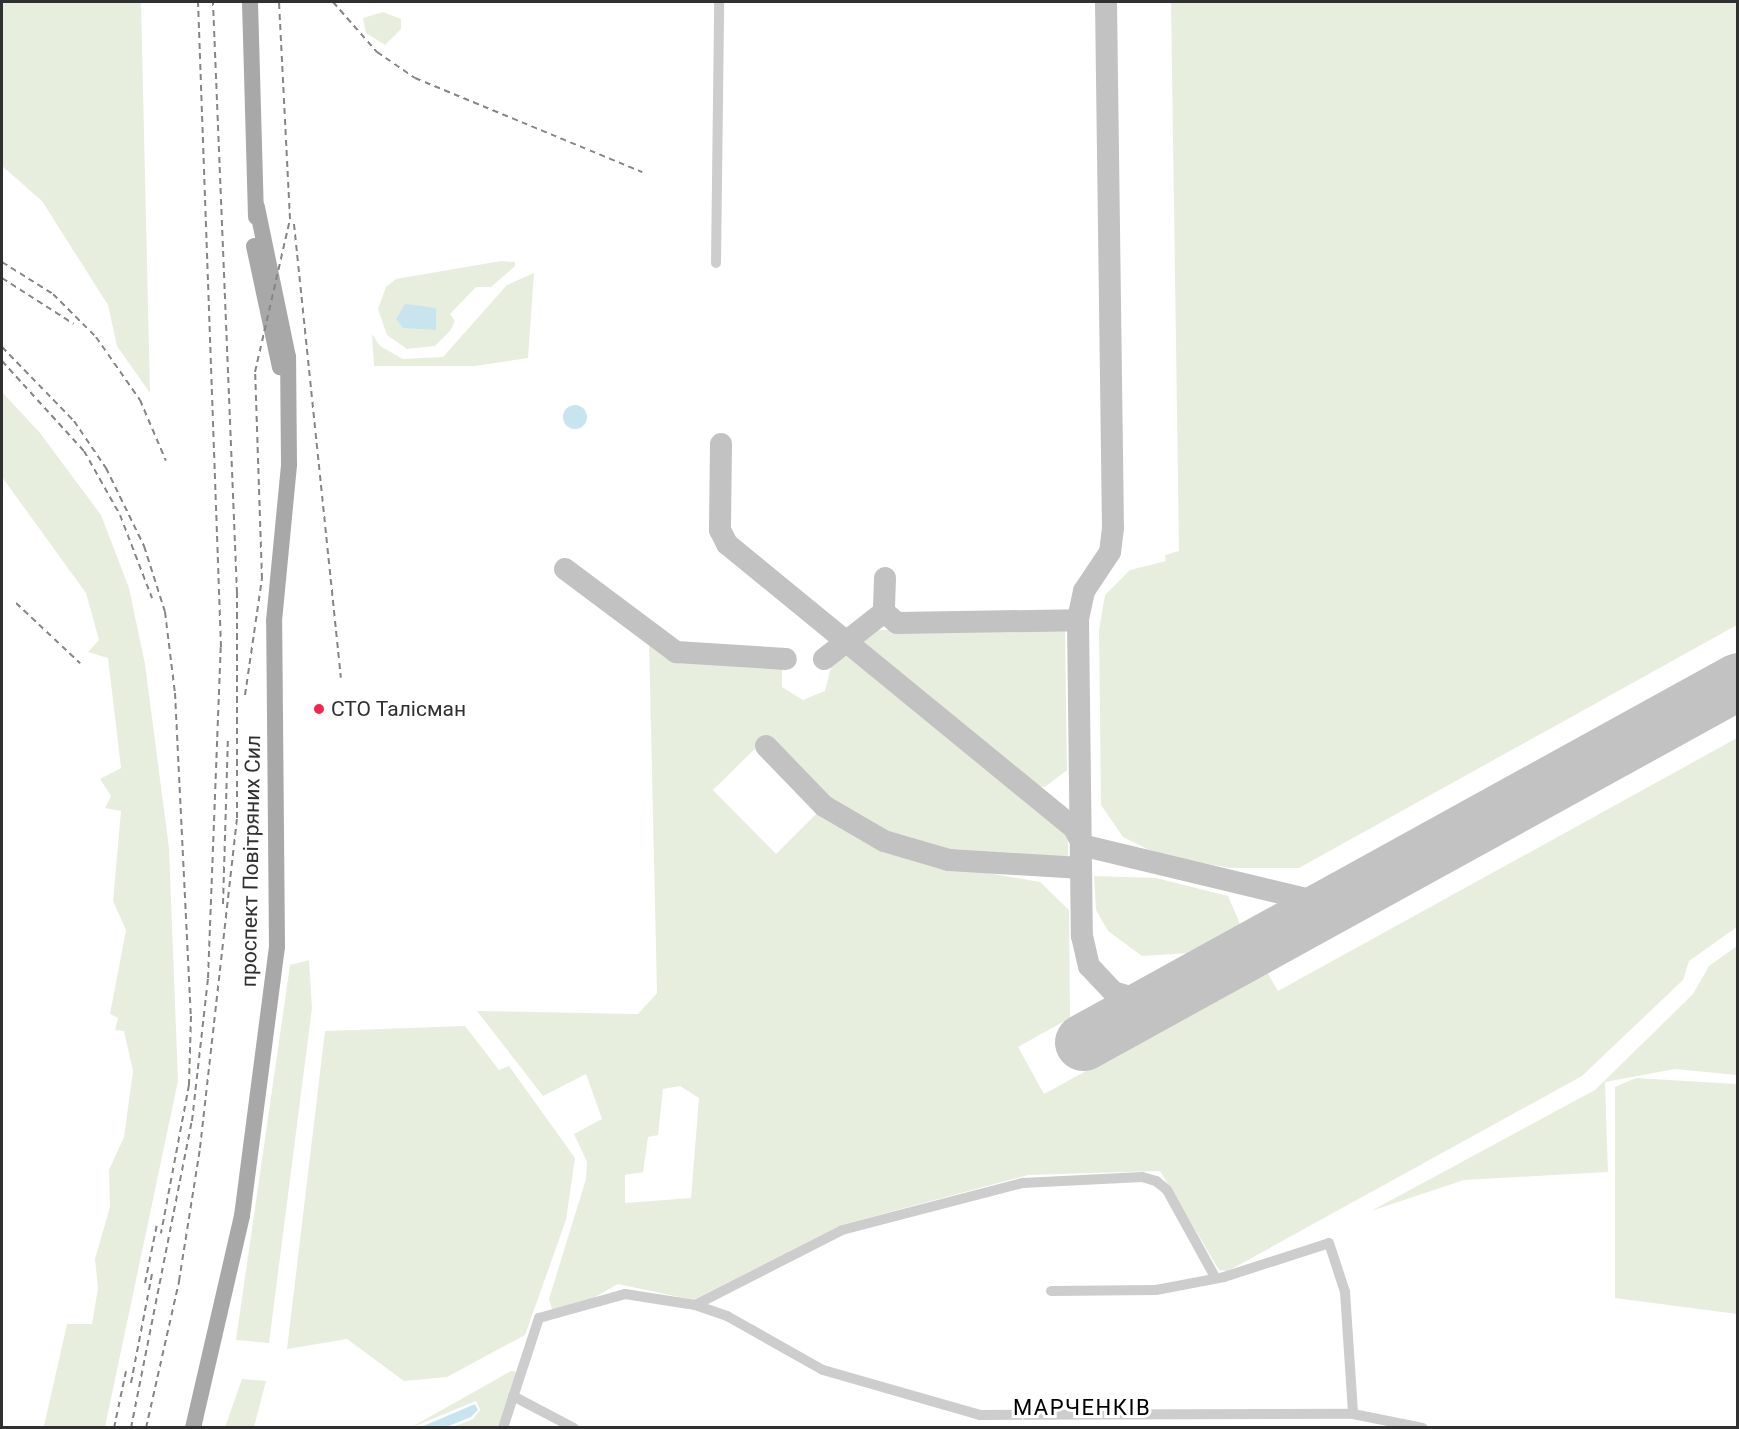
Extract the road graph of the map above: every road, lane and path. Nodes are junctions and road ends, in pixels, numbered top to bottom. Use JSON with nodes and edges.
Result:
{"nodes":[{"id":1,"x":250,"y":2,"type":"edge"},
{"id":2,"x":719,"y":2,"type":"edge"},
{"id":3,"x":716,"y":263,"type":"dead end"},
{"id":4,"x":1214,"y":1275,"type":"junction"},
{"id":5,"x":1051,"y":1291,"type":"dead end"},
{"id":6,"x":695,"y":1305,"type":"junction"},
{"id":7,"x":513,"y":1396,"type":"junction"},
{"id":8,"x":1353,"y":1414,"type":"junction"},
{"id":9,"x":980,"y":1415,"type":"junction"},
{"id":10,"x":193,"y":1428,"type":"edge"},
{"id":11,"x":503,"y":1428,"type":"edge"},
{"id":12,"x":574,"y":1428,"type":"edge"},
{"id":13,"x":978,"y":1428,"type":"edge"},
{"id":14,"x":1423,"y":1428,"type":"edge"}],
"edges":[{"from":1,"to":10,"type":"main road","name":"проспект Повітряних Сил"},
{"from":2,"to":3,"type":"street"},
{"from":4,"to":5,"type":"street"},
{"from":4,"to":6,"type":"street"},
{"from":4,"to":8,"type":"street"},
{"from":6,"to":7,"type":"street"},
{"from":6,"to":9,"type":"street"},
{"from":7,"to":11,"type":"street"},
{"from":7,"to":12,"type":"street"},
{"from":8,"to":9,"type":"street"},
{"from":8,"to":14,"type":"street"},
{"from":9,"to":13,"type":"street"}]}
